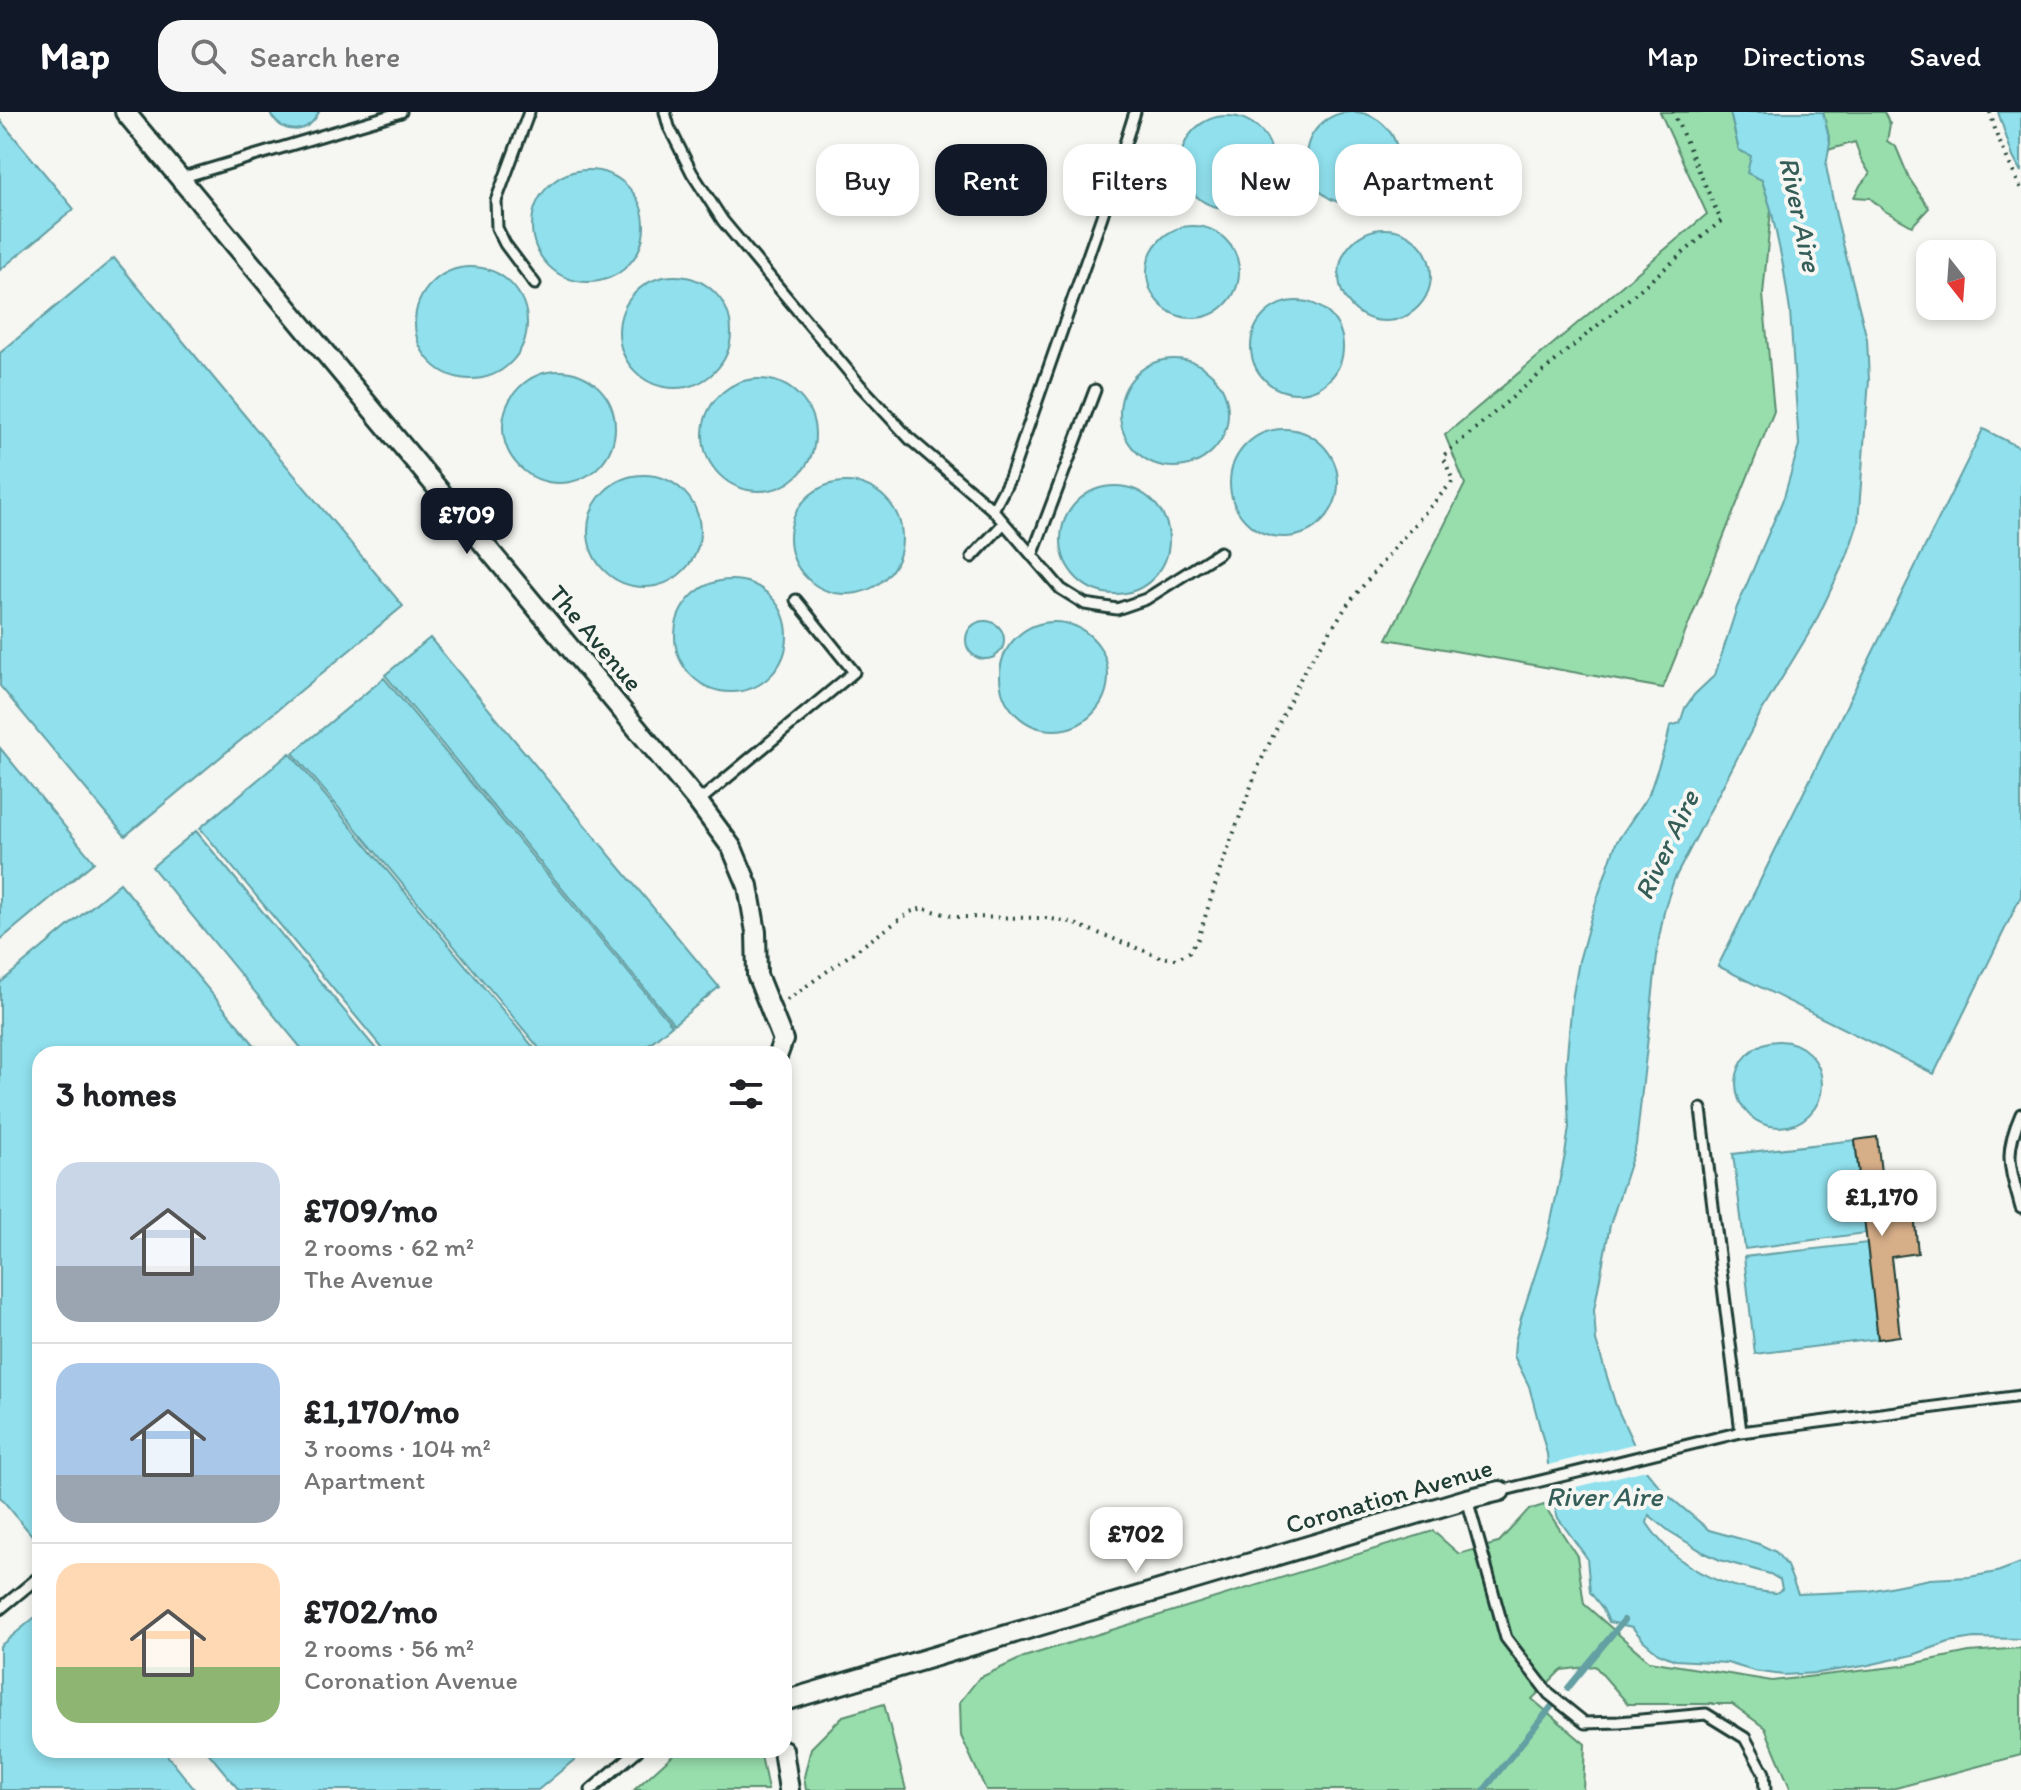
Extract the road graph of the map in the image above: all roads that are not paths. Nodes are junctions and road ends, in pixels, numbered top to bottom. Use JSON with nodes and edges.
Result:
{"nodes":[{"id":1,"x":125,"y":112,"type":"edge"},
{"id":2,"x":401,"y":112,"type":"edge"},
{"id":3,"x":529,"y":112,"type":"edge"},
{"id":4,"x":665,"y":112,"type":"edge"},
{"id":5,"x":1135,"y":112,"type":"edge"},
{"id":6,"x":180,"y":178,"type":"junction"},
{"id":7,"x":535,"y":284,"type":"dead end"},
{"id":8,"x":1095,"y":390,"type":"dead end"},
{"id":9,"x":993,"y":510,"type":"junction"},
{"id":10,"x":1004,"y":523,"type":"junction"},
{"id":11,"x":1220,"y":552,"type":"dead end"},
{"id":12,"x":1032,"y":556,"type":"junction"},
{"id":13,"x":972,"y":557,"type":"dead end"},
{"id":14,"x":796,"y":600,"type":"dead end"},
{"id":15,"x":698,"y":802,"type":"junction"},
{"id":16,"x":781,"y":1046,"type":"edge"},
{"id":17,"x":1701,"y":1109,"type":"dead end"},
{"id":18,"x":2021,"y":1114,"type":"edge"},
{"id":19,"x":2021,"y":1208,"type":"edge"},
{"id":20,"x":2021,"y":1396,"type":"edge"},
{"id":21,"x":1741,"y":1432,"type":"junction"},
{"id":22,"x":1500,"y":1491,"type":"joint"},
{"id":23,"x":1467,"y":1499,"type":"junction"},
{"id":24,"x":32,"y":1583,"type":"edge"},
{"id":25,"x":0,"y":1609,"type":"edge"},
{"id":26,"x":792,"y":1699,"type":"edge"},
{"id":27,"x":629,"y":1758,"type":"edge"},
{"id":28,"x":784,"y":1758,"type":"edge"},
{"id":29,"x":591,"y":1790,"type":"edge"},
{"id":30,"x":789,"y":1790,"type":"edge"},
{"id":31,"x":1765,"y":1790,"type":"edge"}],
"edges":[{"from":1,"to":6,"type":"street","name":"The Avenue"},
{"from":2,"to":6,"type":"lane"},
{"from":3,"to":7,"type":"lane"},
{"from":4,"to":9,"type":"lane"},
{"from":5,"to":9,"type":"lane"},
{"from":6,"to":15,"type":"street","name":"The Avenue"},
{"from":8,"to":12,"type":"lane"},
{"from":9,"to":10,"type":"lane"},
{"from":10,"to":12,"type":"lane"},
{"from":10,"to":13,"type":"lane"},
{"from":11,"to":12,"type":"lane"},
{"from":14,"to":15,"type":"lane"},
{"from":15,"to":16,"type":"street","name":"The Avenue"},
{"from":17,"to":21,"type":"lane"},
{"from":18,"to":19,"type":"lane"},
{"from":20,"to":21,"type":"lane","name":"Coronation Avenue"},
{"from":21,"to":22,"type":"lane","name":"Coronation Avenue"},
{"from":22,"to":23,"type":"street","name":"Coronation Avenue"},
{"from":23,"to":26,"type":"street","name":"Coronation Avenue"},
{"from":23,"to":31,"type":"lane"},
{"from":24,"to":25,"type":"lane"},
{"from":27,"to":29,"type":"lane"},
{"from":28,"to":30,"type":"street"}]}
